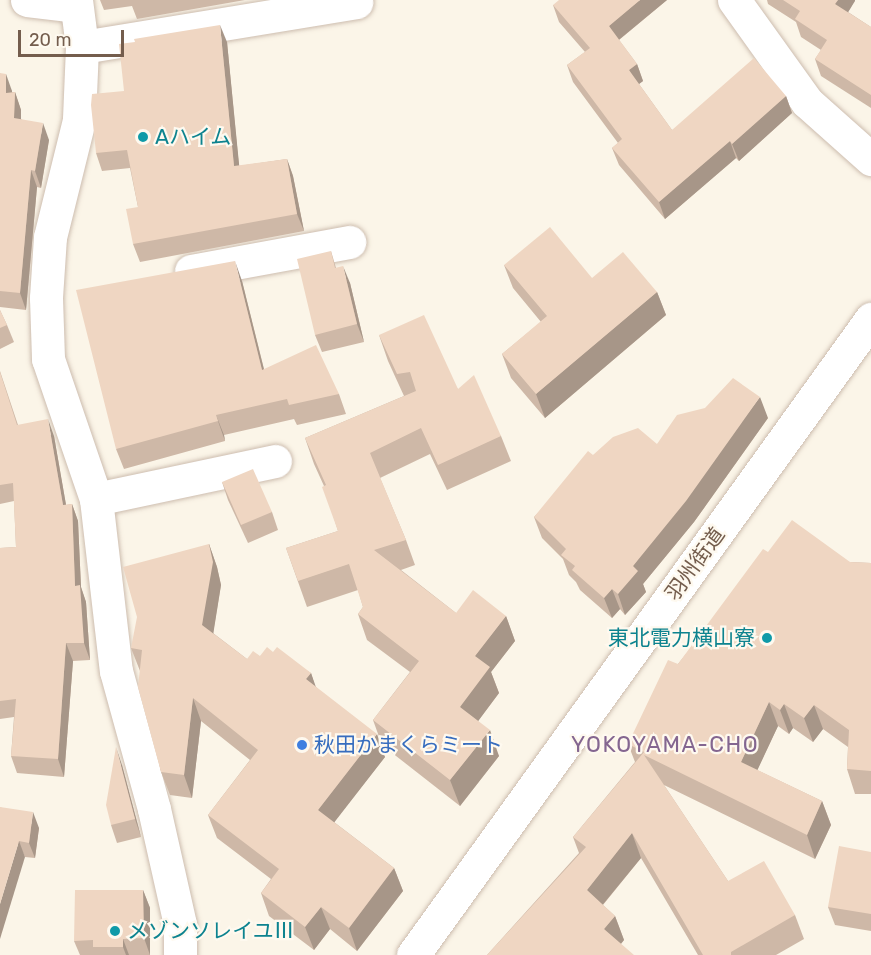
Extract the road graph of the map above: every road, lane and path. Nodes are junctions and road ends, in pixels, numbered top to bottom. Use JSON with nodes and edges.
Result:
{"nodes":[{"id":1,"x":27,"y":0,"type":"edge"},
{"id":2,"x":734,"y":0,"type":"edge"},
{"id":3,"x":356,"y":2,"type":"dead end"},
{"id":4,"x":76,"y":3,"type":"edge"},
{"id":5,"x":244,"y":10,"type":"edge"},
{"id":6,"x":82,"y":48,"type":"junction"},
{"id":7,"x":871,"y":159,"type":"edge"},
{"id":8,"x":349,"y":242,"type":"dead end"},
{"id":9,"x":162,"y":276,"type":"edge"},
{"id":10,"x":81,"y":292,"type":"edge"},
{"id":11,"x":46,"y":298,"type":"junction"},
{"id":12,"x":871,"y":319,"type":"edge"},
{"id":13,"x":860,"y":346,"type":"edge"},
{"id":14,"x":275,"y":461,"type":"dead end"},
{"id":15,"x":96,"y":499,"type":"junction"},
{"id":16,"x":180,"y":955,"type":"edge"},
{"id":17,"x":413,"y":955,"type":"edge"}],
"edges":[{"from":1,"to":4,"type":"street"},
{"from":2,"to":7,"type":"street"},
{"from":3,"to":5,"type":"street"},
{"from":4,"to":6,"type":"street"},
{"from":5,"to":6,"type":"street"},
{"from":6,"to":11,"type":"street"},
{"from":8,"to":9,"type":"street"},
{"from":10,"to":11,"type":"street"},
{"from":11,"to":15,"type":"street"},
{"from":12,"to":13,"type":"street","name":"羽州街道"},
{"from":13,"to":17,"type":"street","name":"羽州街道"},
{"from":14,"to":15,"type":"street"},
{"from":15,"to":16,"type":"street"}]}
